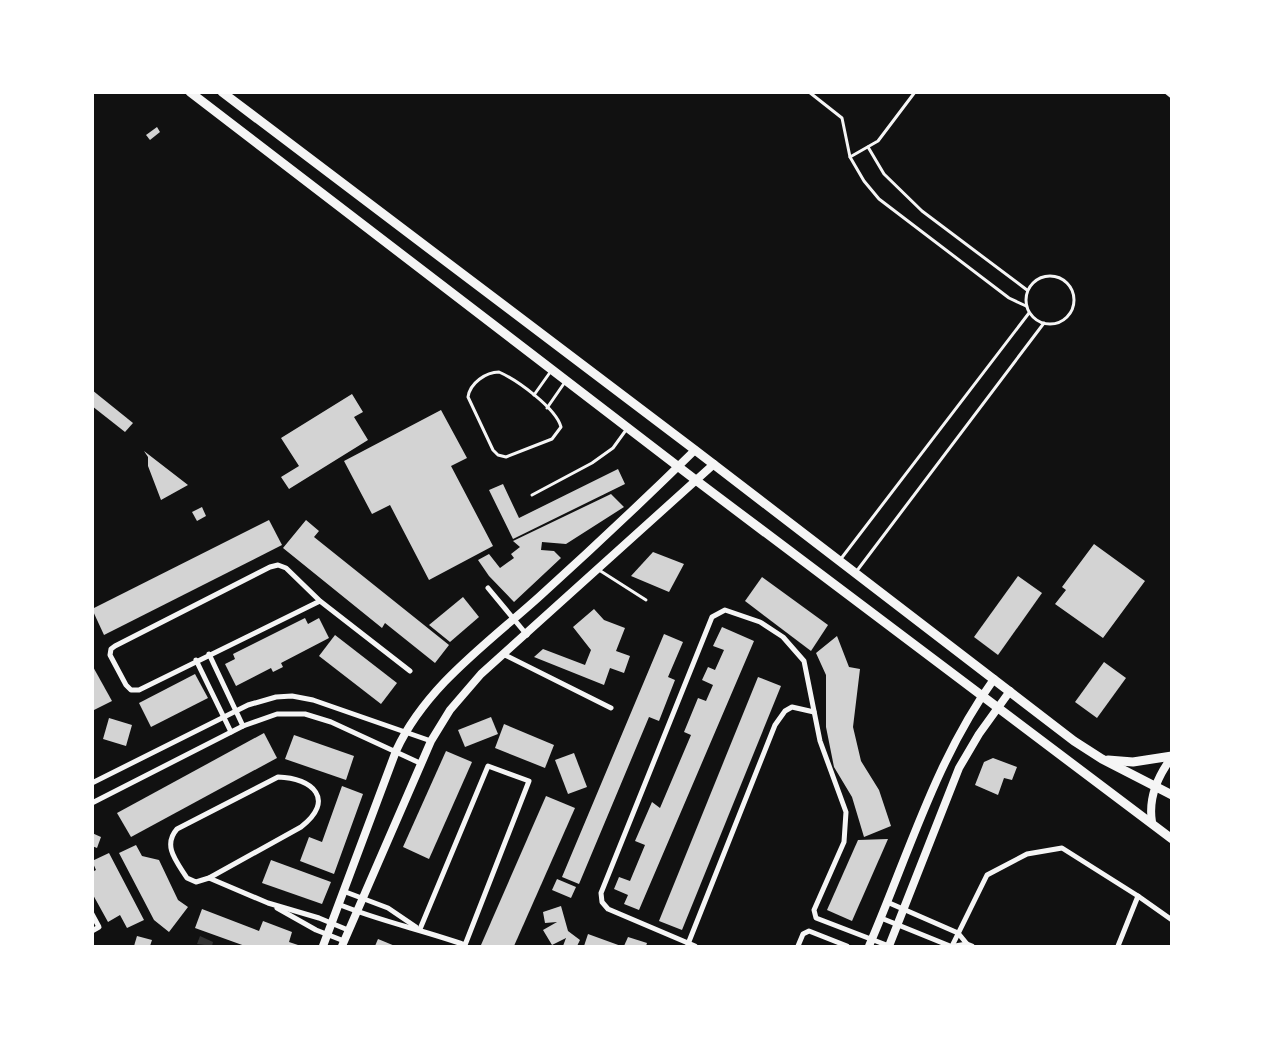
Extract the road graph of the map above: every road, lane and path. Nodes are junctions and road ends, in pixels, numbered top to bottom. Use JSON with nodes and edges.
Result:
{"nodes":[{"id":1,"x":190,"y":92,"type":"edge"},
{"id":2,"x":222,"y":92,"type":"edge"},
{"id":3,"x":809,"y":92,"type":"edge"},
{"id":4,"x":915,"y":92,"type":"edge"},
{"id":5,"x":1167,"y":92,"type":"edge"},
{"id":6,"x":1172,"y":96,"type":"edge"},
{"id":7,"x":868,"y":147,"type":"junction"},
{"id":8,"x":850,"y":157,"type":"junction"},
{"id":9,"x":1027,"y":290,"type":"junction"},
{"id":10,"x":1026,"y":306,"type":"junction"},
{"id":11,"x":1029,"y":313,"type":"junction"},
{"id":12,"x":1044,"y":323,"type":"junction"},
{"id":13,"x":552,"y":370,"type":"junction"},
{"id":14,"x":566,"y":381,"type":"junction"},
{"id":15,"x":534,"y":395,"type":"junction"},
{"id":16,"x":547,"y":408,"type":"junction"},
{"id":17,"x":628,"y":428,"type":"junction"},
{"id":18,"x":695,"y":450,"type":"junction"},
{"id":19,"x":714,"y":464,"type":"junction"},
{"id":20,"x":678,"y":467,"type":"junction"},
{"id":21,"x":697,"y":481,"type":"junction"},
{"id":22,"x":532,"y":494,"type":"dead end"},
{"id":23,"x":840,"y":560,"type":"junction"},
{"id":24,"x":599,"y":570,"type":"junction"},
{"id":25,"x":856,"y":573,"type":"junction"},
{"id":26,"x":488,"y":588,"type":"dead end"},
{"id":27,"x":646,"y":600,"type":"dead end"},
{"id":28,"x":320,"y":601,"type":"junction"},
{"id":29,"x":514,"y":619,"type":"junction"},
{"id":30,"x":527,"y":635,"type":"junction"},
{"id":31,"x":209,"y":654,"type":"junction"},
{"id":32,"x":505,"y":654,"type":"junction"},
{"id":33,"x":196,"y":660,"type":"junction"},
{"id":34,"x":410,"y":672,"type":"dead end"},
{"id":35,"x":994,"y":679,"type":"junction"},
{"id":36,"x":1010,"y":691,"type":"junction"},
{"id":37,"x":983,"y":695,"type":"junction"},
{"id":38,"x":999,"y":707,"type":"junction"},
{"id":39,"x":611,"y":708,"type":"dead end"},
{"id":40,"x":236,"y":711,"type":"junction"},
{"id":41,"x":814,"y":712,"type":"junction"},
{"id":42,"x":223,"y":716,"type":"junction"},
{"id":43,"x":242,"y":726,"type":"junction"},
{"id":44,"x":231,"y":732,"type":"junction"},
{"id":45,"x":405,"y":732,"type":"junction"},
{"id":46,"x":431,"y":741,"type":"junction"},
{"id":47,"x":396,"y":751,"type":"junction"},
{"id":48,"x":1172,"y":756,"type":"edge"},
{"id":49,"x":1102,"y":760,"type":"junction"},
{"id":50,"x":422,"y":764,"type":"junction"},
{"id":51,"x":92,"y":783,"type":"edge"},
{"id":52,"x":1155,"y":787,"type":"junction"},
{"id":53,"x":1172,"y":795,"type":"edge"},
{"id":54,"x":92,"y":803,"type":"edge"},
{"id":55,"x":1152,"y":822,"type":"junction"},
{"id":56,"x":1170,"y":837,"type":"edge"},
{"id":57,"x":209,"y":878,"type":"junction"},
{"id":58,"x":343,"y":891,"type":"junction"},
{"id":59,"x":1138,"y":896,"type":"junction"},
{"id":60,"x":362,"y":898,"type":"junction"},
{"id":61,"x":887,"y":902,"type":"junction"},
{"id":62,"x":268,"y":903,"type":"junction"},
{"id":63,"x":338,"y":904,"type":"junction"},
{"id":64,"x":904,"y":910,"type":"junction"},
{"id":65,"x":356,"y":912,"type":"junction"},
{"id":66,"x":92,"y":914,"type":"edge"},
{"id":67,"x":881,"y":918,"type":"junction"},
{"id":68,"x":1172,"y":920,"type":"edge"},
{"id":69,"x":331,"y":923,"type":"junction"},
{"id":70,"x":898,"y":925,"type":"junction"},
{"id":71,"x":348,"y":930,"type":"junction"},
{"id":72,"x":420,"y":930,"type":"junction"},
{"id":73,"x":92,"y":931,"type":"edge"},
{"id":74,"x":958,"y":933,"type":"junction"},
{"id":75,"x":327,"y":935,"type":"junction"},
{"id":76,"x":871,"y":943,"type":"edge"},
{"id":77,"x":343,"y":944,"type":"edge"},
{"id":78,"x":688,"y":944,"type":"junction"},
{"id":79,"x":322,"y":946,"type":"edge"},
{"id":80,"x":695,"y":946,"type":"edge"},
{"id":81,"x":798,"y":946,"type":"edge"},
{"id":82,"x":847,"y":946,"type":"edge"},
{"id":83,"x":889,"y":946,"type":"edge"},
{"id":84,"x":969,"y":946,"type":"edge"},
{"id":85,"x":1118,"y":946,"type":"edge"},
{"id":86,"x":952,"y":947,"type":"edge"}],
"edges":[{"from":1,"to":13,"type":"main road"},
{"from":2,"to":18,"type":"main road"},
{"from":3,"to":8,"type":"lane"},
{"from":4,"to":7,"type":"lane"},
{"from":5,"to":6,"type":"street"},
{"from":7,"to":8,"type":"lane"},
{"from":7,"to":9,"type":"lane"},
{"from":8,"to":10,"type":"lane"},
{"from":9,"to":10,"type":"lane"},
{"from":9,"to":12,"type":"lane"},
{"from":10,"to":11,"type":"lane"},
{"from":11,"to":12,"type":"lane"},
{"from":11,"to":23,"type":"lane"},
{"from":12,"to":25,"type":"lane"},
{"from":13,"to":14,"type":"main road"},
{"from":13,"to":15,"type":"lane"},
{"from":14,"to":16,"type":"lane"},
{"from":14,"to":17,"type":"main road"},
{"from":15,"to":16,"type":"lane"},
{"from":15,"to":16,"type":"lane"},
{"from":17,"to":20,"type":"main road"},
{"from":17,"to":22,"type":"lane"},
{"from":18,"to":19,"type":"main road"},
{"from":18,"to":20,"type":"main road"},
{"from":19,"to":21,"type":"main road"},
{"from":19,"to":23,"type":"main road"},
{"from":20,"to":21,"type":"main road"},
{"from":20,"to":29,"type":"main road"},
{"from":21,"to":24,"type":"main road"},
{"from":21,"to":37,"type":"main road"},
{"from":23,"to":25,"type":"main road"},
{"from":24,"to":27,"type":"lane"},
{"from":24,"to":30,"type":"main road"},
{"from":25,"to":35,"type":"main road"},
{"from":26,"to":29,"type":"street"},
{"from":28,"to":31,"type":"street"},
{"from":28,"to":33,"type":"street"},
{"from":28,"to":34,"type":"street"},
{"from":29,"to":30,"type":"street"},
{"from":29,"to":45,"type":"main road"},
{"from":30,"to":32,"type":"main road"},
{"from":31,"to":33,"type":"street"},
{"from":31,"to":40,"type":"street"},
{"from":32,"to":39,"type":"street"},
{"from":32,"to":46,"type":"main road"},
{"from":33,"to":42,"type":"street"},
{"from":35,"to":36,"type":"main road"},
{"from":35,"to":37,"type":"main road"},
{"from":36,"to":38,"type":"main road"},
{"from":36,"to":49,"type":"main road"},
{"from":37,"to":38,"type":"main road"},
{"from":37,"to":61,"type":"main road"},
{"from":38,"to":55,"type":"main road"},
{"from":38,"to":64,"type":"main road"},
{"from":40,"to":42,"type":"street"},
{"from":40,"to":43,"type":"street"},
{"from":40,"to":45,"type":"street"},
{"from":41,"to":76,"type":"street"},
{"from":41,"to":78,"type":"street"},
{"from":41,"to":78,"type":"street"},
{"from":42,"to":44,"type":"street"},
{"from":42,"to":51,"type":"street"},
{"from":43,"to":44,"type":"street"},
{"from":43,"to":47,"type":"street"},
{"from":44,"to":54,"type":"street"},
{"from":45,"to":46,"type":"street"},
{"from":45,"to":47,"type":"main road"},
{"from":46,"to":50,"type":"main road"},
{"from":47,"to":50,"type":"street"},
{"from":47,"to":58,"type":"main road"},
{"from":48,"to":49,"type":"main road"},
{"from":48,"to":52,"type":"main road"},
{"from":49,"to":52,"type":"main road"},
{"from":50,"to":60,"type":"main road"},
{"from":52,"to":53,"type":"main road"},
{"from":52,"to":55,"type":"main road"},
{"from":55,"to":56,"type":"main road"},
{"from":57,"to":57,"type":"street"},
{"from":57,"to":62,"type":"street"},
{"from":58,"to":60,"type":"street"},
{"from":58,"to":63,"type":"main road"},
{"from":59,"to":68,"type":"street"},
{"from":59,"to":74,"type":"street"},
{"from":59,"to":85,"type":"street"},
{"from":60,"to":65,"type":"main road"},
{"from":60,"to":72,"type":"street"},
{"from":61,"to":64,"type":"street"},
{"from":61,"to":67,"type":"main road"},
{"from":62,"to":69,"type":"street"},
{"from":62,"to":75,"type":"street"},
{"from":63,"to":65,"type":"street"},
{"from":63,"to":69,"type":"main road"},
{"from":64,"to":70,"type":"main road"},
{"from":64,"to":74,"type":"street"},
{"from":65,"to":71,"type":"main road"},
{"from":65,"to":72,"type":"street"},
{"from":66,"to":73,"type":"street"},
{"from":67,"to":70,"type":"street"},
{"from":67,"to":76,"type":"main road"},
{"from":69,"to":71,"type":"street"},
{"from":69,"to":75,"type":"main road"},
{"from":70,"to":83,"type":"main road"},
{"from":70,"to":86,"type":"street"},
{"from":71,"to":77,"type":"main road"},
{"from":72,"to":72,"type":"street"},
{"from":74,"to":84,"type":"street"},
{"from":74,"to":86,"type":"street"},
{"from":75,"to":77,"type":"street"},
{"from":75,"to":79,"type":"main road"},
{"from":76,"to":83,"type":"street"},
{"from":78,"to":80,"type":"street"},
{"from":81,"to":82,"type":"street"},
{"from":84,"to":86,"type":"street"}]}
